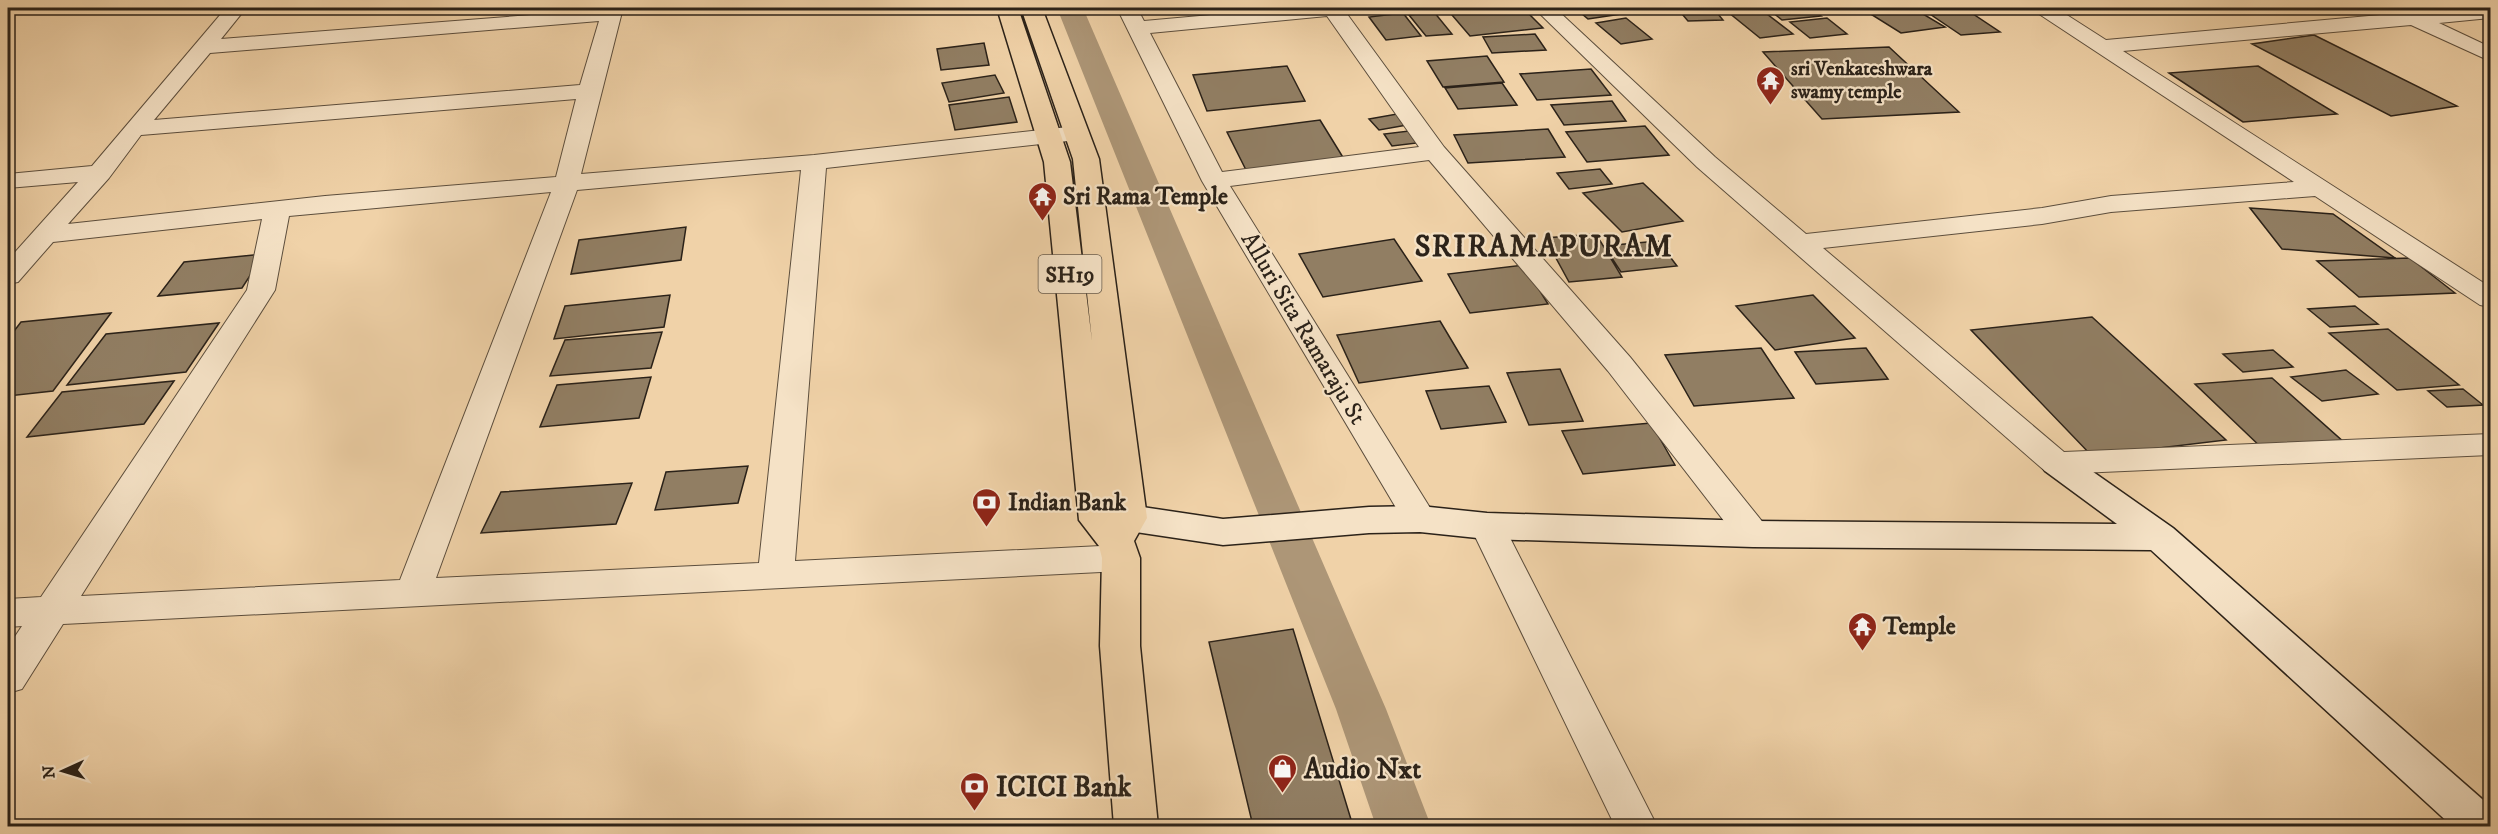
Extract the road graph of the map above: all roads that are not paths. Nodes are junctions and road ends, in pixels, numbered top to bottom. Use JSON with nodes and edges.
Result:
{"nodes":[{"id":1,"x":236,"y":8,"type":"edge"},
{"id":2,"x":1007,"y":8,"type":"edge"},
{"id":3,"x":1031,"y":8,"type":"edge"},
{"id":4,"x":1337,"y":8,"type":"edge"},
{"id":5,"x":1544,"y":8,"type":"edge"},
{"id":6,"x":2043,"y":8,"type":"edge"},
{"id":7,"x":2391,"y":8,"type":"edge"},
{"id":8,"x":613,"y":10,"type":"edge"},
{"id":9,"x":2490,"y":12,"type":"edge"},
{"id":10,"x":2411,"y":17,"type":"junction"},
{"id":11,"x":1132,"y":18,"type":"edge"},
{"id":12,"x":2105,"y":46,"type":"junction"},
{"id":13,"x":203,"y":47,"type":"junction"},
{"id":14,"x":2490,"y":55,"type":"edge"},
{"id":15,"x":589,"y":91,"type":"junction"},
{"id":16,"x":134,"y":129,"type":"junction"},
{"id":17,"x":1077,"y":133,"type":"junction"},
{"id":18,"x":1048,"y":135,"type":"junction"},
{"id":19,"x":1435,"y":152,"type":"junction"},
{"id":20,"x":814,"y":162,"type":"junction"},
{"id":21,"x":100,"y":173,"type":"junction"},
{"id":22,"x":8,"y":181,"type":"edge"},
{"id":23,"x":1214,"y":181,"type":"junction"},
{"id":24,"x":567,"y":183,"type":"junction"},
{"id":25,"x":2321,"y":188,"type":"junction"},
{"id":26,"x":277,"y":209,"type":"junction"},
{"id":27,"x":43,"y":235,"type":"junction"},
{"id":28,"x":1799,"y":243,"type":"junction"},
{"id":29,"x":8,"y":276,"type":"edge"},
{"id":30,"x":2490,"y":299,"type":"edge"},
{"id":31,"x":2490,"y":445,"type":"edge"},
{"id":32,"x":2057,"y":463,"type":"junction"},
{"id":33,"x":1420,"y":519,"type":"junction"},
{"id":34,"x":1487,"y":526,"type":"junction"},
{"id":35,"x":1116,"y":534,"type":"junction"},
{"id":36,"x":1753,"y":534,"type":"junction"},
{"id":37,"x":2160,"y":537,"type":"junction"},
{"id":38,"x":776,"y":575,"type":"junction"},
{"id":39,"x":413,"y":593,"type":"junction"},
{"id":40,"x":51,"y":611,"type":"junction"},
{"id":41,"x":8,"y":613,"type":"edge"},
{"id":42,"x":8,"y":678,"type":"edge"},
{"id":43,"x":1136,"y":826,"type":"edge"},
{"id":44,"x":1636,"y":826,"type":"edge"},
{"id":45,"x":2482,"y":826,"type":"edge"}],
"edges":[{"from":1,"to":13,"type":"street"},
{"from":2,"to":18,"type":"main road","number":"SH19"},
{"from":3,"to":17,"type":"main road","number":"SH19"},
{"from":4,"to":11,"type":"street"},
{"from":4,"to":19,"type":"street"},
{"from":5,"to":28,"type":"street"},
{"from":6,"to":12,"type":"street"},
{"from":7,"to":10,"type":"street"},
{"from":8,"to":13,"type":"street"},
{"from":8,"to":15,"type":"street"},
{"from":9,"to":10,"type":"street"},
{"from":10,"to":12,"type":"street"},
{"from":10,"to":14,"type":"street"},
{"from":11,"to":23,"type":"street","name":"Alluri Sita Ramaraju St"},
{"from":12,"to":25,"type":"street"},
{"from":13,"to":16,"type":"street"},
{"from":15,"to":16,"type":"street"},
{"from":15,"to":24,"type":"street"},
{"from":16,"to":21,"type":"street"},
{"from":17,"to":18,"type":"street"},
{"from":17,"to":35,"type":"main road","number":"SH19"},
{"from":18,"to":20,"type":"street"},
{"from":18,"to":35,"type":"main road","number":"SH19"},
{"from":19,"to":23,"type":"street"},
{"from":19,"to":36,"type":"street"},
{"from":20,"to":24,"type":"street"},
{"from":20,"to":38,"type":"street"},
{"from":21,"to":22,"type":"street"},
{"from":21,"to":27,"type":"street"},
{"from":23,"to":33,"type":"street","name":"Alluri Sita Ramaraju St"},
{"from":24,"to":26,"type":"street"},
{"from":24,"to":39,"type":"street"},
{"from":25,"to":28,"type":"street"},
{"from":25,"to":30,"type":"street"},
{"from":26,"to":27,"type":"street"},
{"from":26,"to":40,"type":"street"},
{"from":27,"to":29,"type":"street"},
{"from":28,"to":32,"type":"street"},
{"from":31,"to":32,"type":"street"},
{"from":32,"to":37,"type":"main road"},
{"from":33,"to":34,"type":"main road"},
{"from":33,"to":35,"type":"main road"},
{"from":34,"to":36,"type":"main road"},
{"from":34,"to":44,"type":"street"},
{"from":35,"to":38,"type":"street"},
{"from":35,"to":43,"type":"main road","number":"SH19"},
{"from":36,"to":37,"type":"main road"},
{"from":37,"to":45,"type":"main road"},
{"from":38,"to":39,"type":"street"},
{"from":39,"to":40,"type":"street"},
{"from":40,"to":41,"type":"street"},
{"from":40,"to":42,"type":"street"}]}
